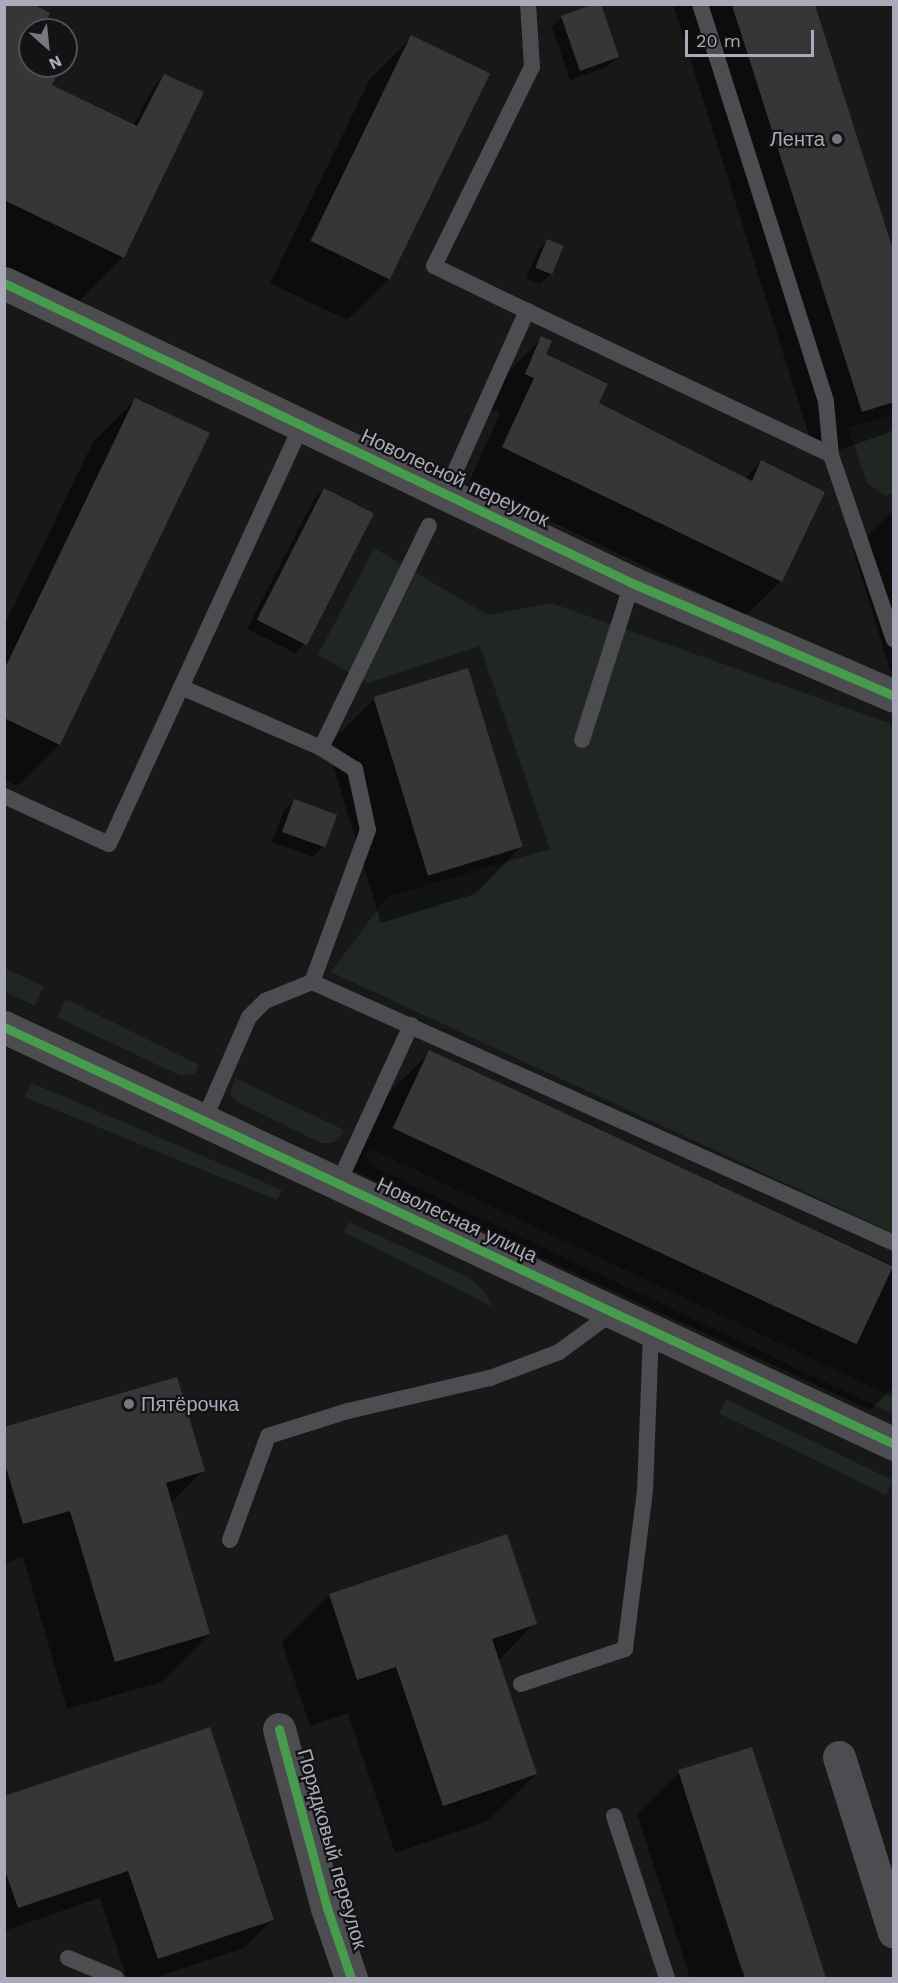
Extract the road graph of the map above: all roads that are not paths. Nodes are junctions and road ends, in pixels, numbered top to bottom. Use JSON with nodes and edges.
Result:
{"nodes":[{"id":1,"x":528,"y":4,"type":"edge"},
{"id":2,"x":700,"y":4,"type":"edge"},
{"id":3,"x":4,"y":283,"type":"edge"},
{"id":4,"x":527,"y":311,"type":"junction"},
{"id":5,"x":302,"y":425,"type":"junction"},
{"id":6,"x":831,"y":455,"type":"junction"},
{"id":7,"x":445,"y":494,"type":"junction"},
{"id":8,"x":429,"y":526,"type":"dead end"},
{"id":9,"x":632,"y":583,"type":"junction"},
{"id":10,"x":894,"y":640,"type":"edge"},
{"id":11,"x":181,"y":687,"type":"junction"},
{"id":12,"x":894,"y":696,"type":"edge"},
{"id":13,"x":582,"y":740,"type":"dead end"},
{"id":14,"x":321,"y":748,"type":"junction"},
{"id":15,"x":4,"y":796,"type":"edge"},
{"id":16,"x":312,"y":982,"type":"junction"},
{"id":17,"x":411,"y":1025,"type":"junction"},
{"id":18,"x":4,"y":1027,"type":"edge"},
{"id":19,"x":204,"y":1120,"type":"junction"},
{"id":20,"x":338,"y":1184,"type":"junction"},
{"id":21,"x":894,"y":1243,"type":"edge"},
{"id":22,"x":612,"y":1312,"type":"junction"},
{"id":23,"x":651,"y":1330,"type":"junction"},
{"id":24,"x":894,"y":1444,"type":"edge"},
{"id":25,"x":230,"y":1540,"type":"dead end"},
{"id":26,"x":521,"y":1684,"type":"dead end"},
{"id":27,"x":279,"y":1728,"type":"dead end"},
{"id":28,"x":839,"y":1757,"type":"dead end"},
{"id":29,"x":614,"y":1816,"type":"dead end"},
{"id":30,"x":894,"y":1932,"type":"edge"},
{"id":31,"x":68,"y":1958,"type":"dead end"},
{"id":32,"x":116,"y":1978,"type":"edge"},
{"id":33,"x":351,"y":1978,"type":"edge"},
{"id":34,"x":667,"y":1978,"type":"edge"}],
"edges":[{"from":1,"to":4,"type":"lane"},
{"from":2,"to":6,"type":"lane"},
{"from":3,"to":5,"type":"street","name":"Новолесной переулок"},
{"from":4,"to":6,"type":"lane"},
{"from":4,"to":7,"type":"lane"},
{"from":5,"to":7,"type":"street","name":"Новолесной переулок"},
{"from":5,"to":11,"type":"lane"},
{"from":6,"to":10,"type":"lane"},
{"from":7,"to":9,"type":"street","name":"Новолесной переулок"},
{"from":8,"to":14,"type":"lane"},
{"from":9,"to":12,"type":"street","name":"Новолесной переулок"},
{"from":9,"to":13,"type":"lane"},
{"from":11,"to":14,"type":"lane"},
{"from":11,"to":15,"type":"lane"},
{"from":14,"to":16,"type":"lane"},
{"from":16,"to":17,"type":"lane"},
{"from":16,"to":19,"type":"lane"},
{"from":17,"to":20,"type":"lane"},
{"from":17,"to":21,"type":"lane"},
{"from":18,"to":19,"type":"street","name":"Новолесная улица"},
{"from":19,"to":20,"type":"street","name":"Новолесная улица"},
{"from":20,"to":22,"type":"street","name":"Новолесная улица"},
{"from":22,"to":23,"type":"street","name":"Новолесная улица"},
{"from":22,"to":25,"type":"lane"},
{"from":23,"to":24,"type":"street","name":"Новолесная улица"},
{"from":23,"to":26,"type":"lane"},
{"from":27,"to":33,"type":"street","name":"Порядковый переулок"},
{"from":28,"to":30,"type":"street"},
{"from":29,"to":34,"type":"lane"},
{"from":31,"to":32,"type":"lane"}]}
